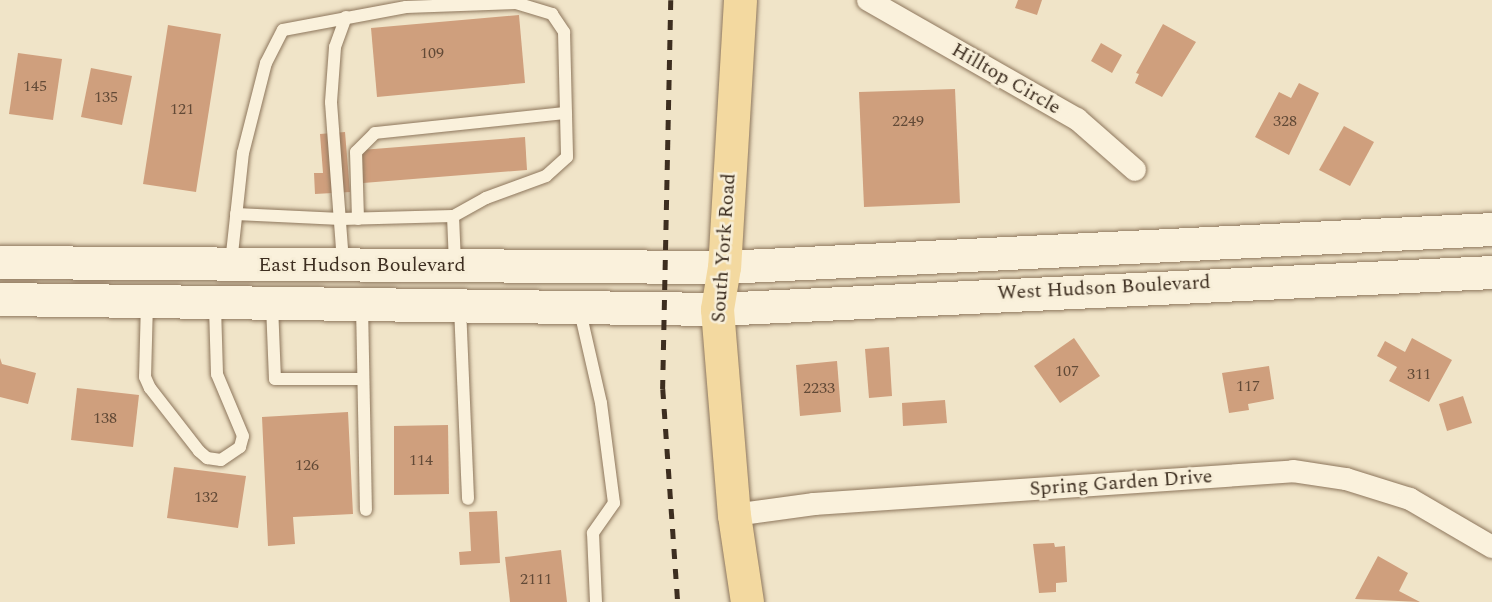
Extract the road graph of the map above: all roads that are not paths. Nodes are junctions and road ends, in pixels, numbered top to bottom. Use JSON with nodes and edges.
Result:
{"nodes":[{"id":1,"x":740,"y":0,"type":"edge"},
{"id":2,"x":868,"y":0,"type":"edge"},
{"id":3,"x":346,"y":17,"type":"junction"},
{"id":4,"x":566,"y":107,"type":"junction"},
{"id":5,"x":1135,"y":170,"type":"dead end"},
{"id":6,"x":236,"y":214,"type":"junction"},
{"id":7,"x":453,"y":216,"type":"junction"},
{"id":8,"x":341,"y":219,"type":"junction"},
{"id":9,"x":358,"y":219,"type":"junction"},
{"id":10,"x":1492,"y":229,"type":"edge"},
{"id":11,"x":0,"y":262,"type":"edge"},
{"id":12,"x":231,"y":264,"type":"junction"},
{"id":13,"x":343,"y":265,"type":"junction"},
{"id":14,"x":455,"y":265,"type":"junction"},
{"id":15,"x":724,"y":267,"type":"junction"},
{"id":16,"x":1492,"y":272,"type":"edge"},
{"id":17,"x":0,"y":299,"type":"edge"},
{"id":18,"x":147,"y":301,"type":"junction"},
{"id":19,"x":215,"y":302,"type":"junction"},
{"id":20,"x":272,"y":303,"type":"junction"},
{"id":21,"x":362,"y":304,"type":"junction"},
{"id":22,"x":460,"y":305,"type":"junction"},
{"id":23,"x":579,"y":307,"type":"junction"},
{"id":24,"x":717,"y":309,"type":"junction"},
{"id":25,"x":363,"y":379,"type":"junction"},
{"id":26,"x":468,"y":499,"type":"dead end"},
{"id":27,"x":366,"y":510,"type":"dead end"},
{"id":28,"x":734,"y":515,"type":"junction"},
{"id":29,"x":1492,"y":547,"type":"edge"},
{"id":30,"x":596,"y":602,"type":"edge"},
{"id":31,"x":747,"y":602,"type":"edge"}],
"edges":[{"from":1,"to":15,"type":"main road","name":"South York Road"},
{"from":2,"to":5,"type":"street","name":"Hilltop Circle"},
{"from":3,"to":4,"type":"lane"},
{"from":3,"to":6,"type":"lane"},
{"from":3,"to":8,"type":"lane"},
{"from":4,"to":7,"type":"lane"},
{"from":4,"to":9,"type":"lane"},
{"from":6,"to":8,"type":"lane"},
{"from":6,"to":12,"type":"lane"},
{"from":7,"to":9,"type":"lane"},
{"from":7,"to":14,"type":"lane"},
{"from":8,"to":9,"type":"lane"},
{"from":8,"to":13,"type":"lane"},
{"from":10,"to":15,"type":"main road","name":"West Hudson Boulevard"},
{"from":11,"to":12,"type":"main road","name":"East Hudson Boulevard"},
{"from":12,"to":13,"type":"main road","name":"East Hudson Boulevard"},
{"from":13,"to":14,"type":"main road","name":"East Hudson Boulevard"},
{"from":14,"to":15,"type":"main road","name":"East Hudson Boulevard"},
{"from":15,"to":24,"type":"main road","name":"South York Road"},
{"from":16,"to":24,"type":"main road","name":"West Hudson Boulevard"},
{"from":17,"to":18,"type":"main road","name":"East Hudson Boulevard"},
{"from":18,"to":19,"type":"main road","name":"East Hudson Boulevard"},
{"from":18,"to":19,"type":"lane"},
{"from":19,"to":20,"type":"main road","name":"East Hudson Boulevard"},
{"from":20,"to":21,"type":"main road","name":"East Hudson Boulevard"},
{"from":20,"to":25,"type":"lane"},
{"from":21,"to":22,"type":"main road","name":"East Hudson Boulevard"},
{"from":21,"to":25,"type":"lane"},
{"from":22,"to":23,"type":"main road","name":"East Hudson Boulevard"},
{"from":22,"to":26,"type":"lane"},
{"from":23,"to":24,"type":"main road","name":"East Hudson Boulevard"},
{"from":23,"to":30,"type":"lane"},
{"from":24,"to":28,"type":"main road","name":"South York Road"},
{"from":25,"to":27,"type":"lane"},
{"from":28,"to":29,"type":"street","name":"Spring Garden Drive"},
{"from":28,"to":31,"type":"main road","name":"South York Road"}]}
